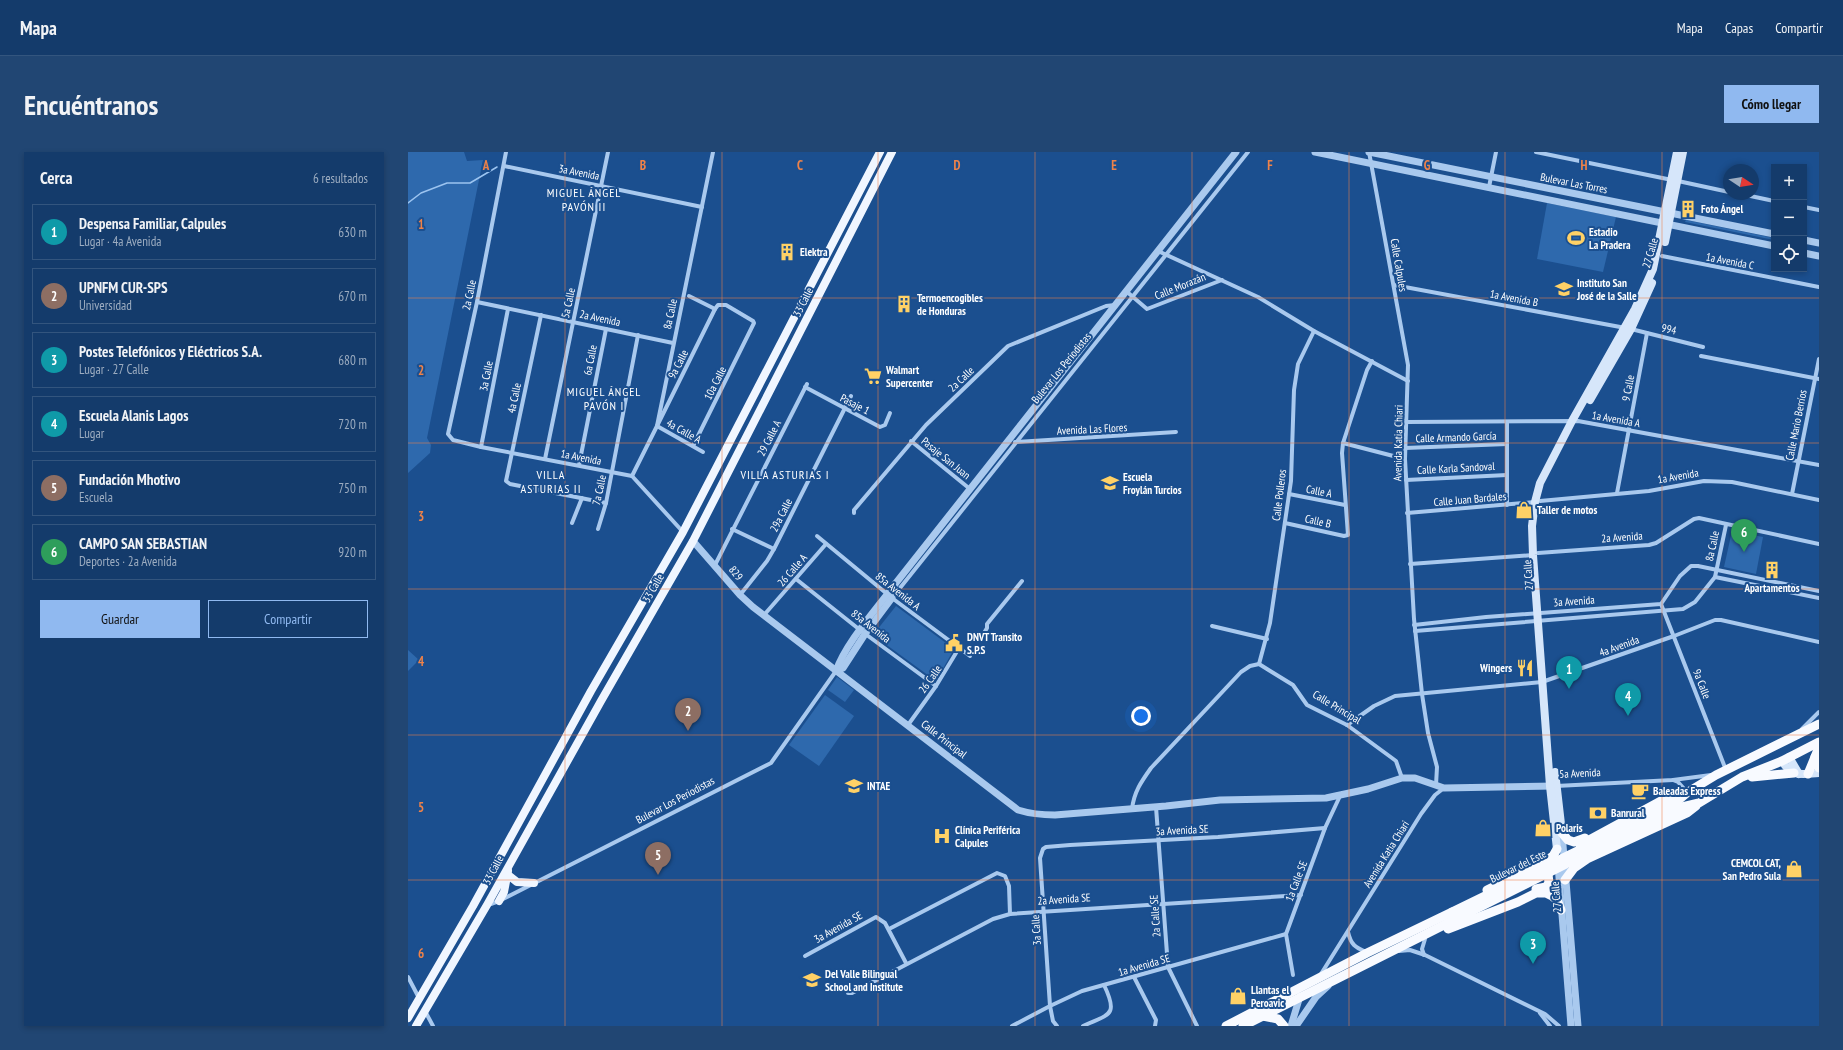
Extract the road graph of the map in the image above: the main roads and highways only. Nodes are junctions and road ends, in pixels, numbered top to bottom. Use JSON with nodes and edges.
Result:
{"nodes":[{"id":1,"x":880,"y":152,"type":"edge"},
{"id":2,"x":892,"y":152,"type":"edge"},
{"id":3,"x":1677,"y":152,"type":"edge"},
{"id":4,"x":1684,"y":152,"type":"edge"},
{"id":5,"x":1675,"y":181,"type":"junction"},
{"id":6,"x":1669,"y":223,"type":"junction"},
{"id":7,"x":1627,"y":329,"type":"junction"},
{"id":8,"x":1819,"y":724,"type":"edge"},
{"id":9,"x":1819,"y":742,"type":"edge"},
{"id":10,"x":1774,"y":746,"type":"junction"},
{"id":11,"x":1819,"y":747,"type":"edge"},
{"id":12,"x":1815,"y":757,"type":"junction"},
{"id":13,"x":1786,"y":759,"type":"junction"},
{"id":14,"x":1819,"y":768,"type":"edge"},
{"id":15,"x":1819,"y":773,"type":"edge"},
{"id":16,"x":1800,"y":774,"type":"junction"},
{"id":17,"x":1742,"y":777,"type":"junction"},
{"id":18,"x":1553,"y":786,"type":"junction"},
{"id":19,"x":1688,"y":792,"type":"junction"},
{"id":20,"x":1699,"y":804,"type":"junction"},
{"id":21,"x":1643,"y":823,"type":"junction"},
{"id":22,"x":1603,"y":832,"type":"junction"},
{"id":23,"x":1562,"y":833,"type":"joint"},
{"id":24,"x":1557,"y":849,"type":"joint"},
{"id":25,"x":502,"y":852,"type":"junction"},
{"id":26,"x":1587,"y":859,"type":"junction"},
{"id":27,"x":508,"y":865,"type":"junction"},
{"id":28,"x":1529,"y":869,"type":"junction"},
{"id":29,"x":508,"y":875,"type":"junction"},
{"id":30,"x":1565,"y":880,"type":"road end"},
{"id":31,"x":534,"y":883,"type":"road end"},
{"id":32,"x":499,"y":901,"type":"road end"},
{"id":33,"x":487,"y":905,"type":"junction"},
{"id":34,"x":1494,"y":910,"type":"junction"},
{"id":35,"x":1561,"y":910,"type":"road end"},
{"id":36,"x":1454,"y":915,"type":"junction"},
{"id":37,"x":454,"y":939,"type":"junction"},
{"id":38,"x":1391,"y":941,"type":"junction"},
{"id":39,"x":1387,"y":954,"type":"junction"},
{"id":40,"x":1261,"y":1012,"type":"junction"},
{"id":41,"x":408,"y":1018,"type":"edge"},
{"id":42,"x":416,"y":1026,"type":"edge"},
{"id":43,"x":1226,"y":1026,"type":"edge"},
{"id":44,"x":1232,"y":1026,"type":"edge"},
{"id":45,"x":1243,"y":1026,"type":"edge"},
{"id":46,"x":1284,"y":1026,"type":"edge"}],
"edges":[{"from":1,"to":25,"type":"main road","name":"33 Calle"},
{"from":2,"to":27,"type":"main road","name":"33 Calle"},
{"from":3,"to":5,"type":"main road","name":"27 Calle"},
{"from":4,"to":5,"type":"main road","name":"27 Calle"},
{"from":5,"to":6,"type":"main road","name":"27 Calle"},
{"from":6,"to":7,"type":"main road","name":"27 Calle"},
{"from":6,"to":7,"type":"main road","name":"27 Calle"},
{"from":7,"to":18,"type":"main road","name":"27 Calle"},
{"from":8,"to":10,"type":"highway","name":"Bulevar del Este"},
{"from":9,"to":13,"type":"highway","name":"Bulevar del Este"},
{"from":10,"to":13,"type":"highway"},
{"from":10,"to":19,"type":"highway","name":"Bulevar del Este"},
{"from":11,"to":12,"type":"highway"},
{"from":12,"to":14,"type":"highway"},
{"from":12,"to":16,"type":"highway"},
{"from":13,"to":16,"type":"main road"},
{"from":13,"to":17,"type":"highway","name":"Bulevar del Este"},
{"from":15,"to":16,"type":"main road"},
{"from":16,"to":17,"type":"highway"},
{"from":17,"to":20,"type":"highway","name":"Bulevar del Este"},
{"from":18,"to":23,"type":"main road","name":"27 Calle"},
{"from":18,"to":24,"type":"main road","name":"27 Calle"},
{"from":19,"to":21,"type":"highway","name":"Bulevar del Este"},
{"from":19,"to":22,"type":"highway"},
{"from":20,"to":21,"type":"highway","name":"Bulevar del Este"},
{"from":20,"to":26,"type":"highway"},
{"from":21,"to":36,"type":"highway","name":"Bulevar del Este","bridge":true},
{"from":22,"to":23,"type":"highway"},
{"from":22,"to":26,"type":"highway"},
{"from":24,"to":28,"type":"highway"},
{"from":25,"to":33,"type":"main road"},
{"from":25,"to":37,"type":"main road","name":"33 Calle"},
{"from":26,"to":30,"type":"highway"},
{"from":27,"to":29,"type":"main road"},
{"from":27,"to":33,"type":"main road","name":"33 Calle"},
{"from":28,"to":34,"type":"highway"},
{"from":28,"to":38,"type":"highway"},
{"from":29,"to":31,"type":"main road"},
{"from":29,"to":32,"type":"main road"},
{"from":33,"to":37,"type":"main road"},
{"from":33,"to":42,"type":"main road","name":"33 Calle"},
{"from":34,"to":35,"type":"highway"},
{"from":34,"to":39,"type":"highway"},
{"from":36,"to":38,"type":"highway","name":"Bulevar del Este"},
{"from":36,"to":39,"type":"highway","name":"Bulevar del Este"},
{"from":37,"to":41,"type":"main road","name":"33 Calle"},
{"from":38,"to":40,"type":"highway","name":"Bulevar del Este"},
{"from":39,"to":40,"type":"highway","name":"Bulevar del Este"},
{"from":40,"to":43,"type":"highway","name":"Bulevar del Este"},
{"from":40,"to":44,"type":"highway"},
{"from":40,"to":45,"type":"highway","name":"Bulevar del Este"},
{"from":40,"to":46,"type":"highway"}]}
